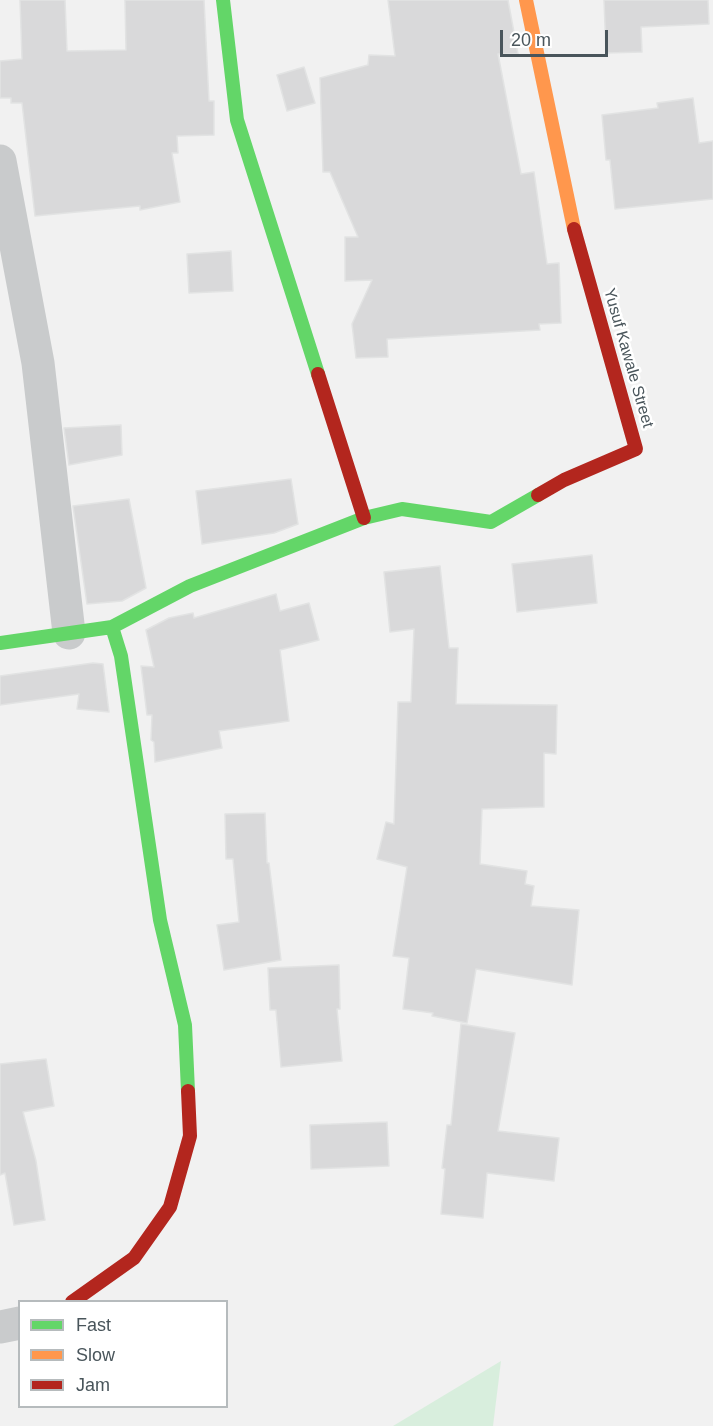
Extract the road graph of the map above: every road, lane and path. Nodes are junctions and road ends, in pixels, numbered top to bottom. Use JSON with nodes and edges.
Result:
{"nodes":[{"id":1,"x":223,"y":0,"type":"edge"},
{"id":2,"x":526,"y":0,"type":"edge"},
{"id":3,"x":0,"y":162,"type":"edge"},
{"id":4,"x":364,"y":518,"type":"junction"},
{"id":5,"x":112,"y":627,"type":"junction"},
{"id":6,"x":69,"y":633,"type":"junction"},
{"id":7,"x":0,"y":643,"type":"edge"},
{"id":8,"x":75,"y":1300,"type":"edge"},
{"id":9,"x":18,"y":1323,"type":"edge"},
{"id":10,"x":0,"y":1327,"type":"edge"}],
"edges":[{"from":1,"to":4,"type":"street"},
{"from":2,"to":4,"type":"street","name":"Yusuf Kawale Street"},
{"from":3,"to":6,"type":"street"},
{"from":4,"to":5,"type":"street","name":"Yusuf Kawale Street"},
{"from":5,"to":6,"type":"street","name":"Yusuf Kawale Street"},
{"from":5,"to":8,"type":"street"},
{"from":6,"to":7,"type":"street","name":"Yusuf Kawale Street"},
{"from":9,"to":10,"type":"street"}]}
